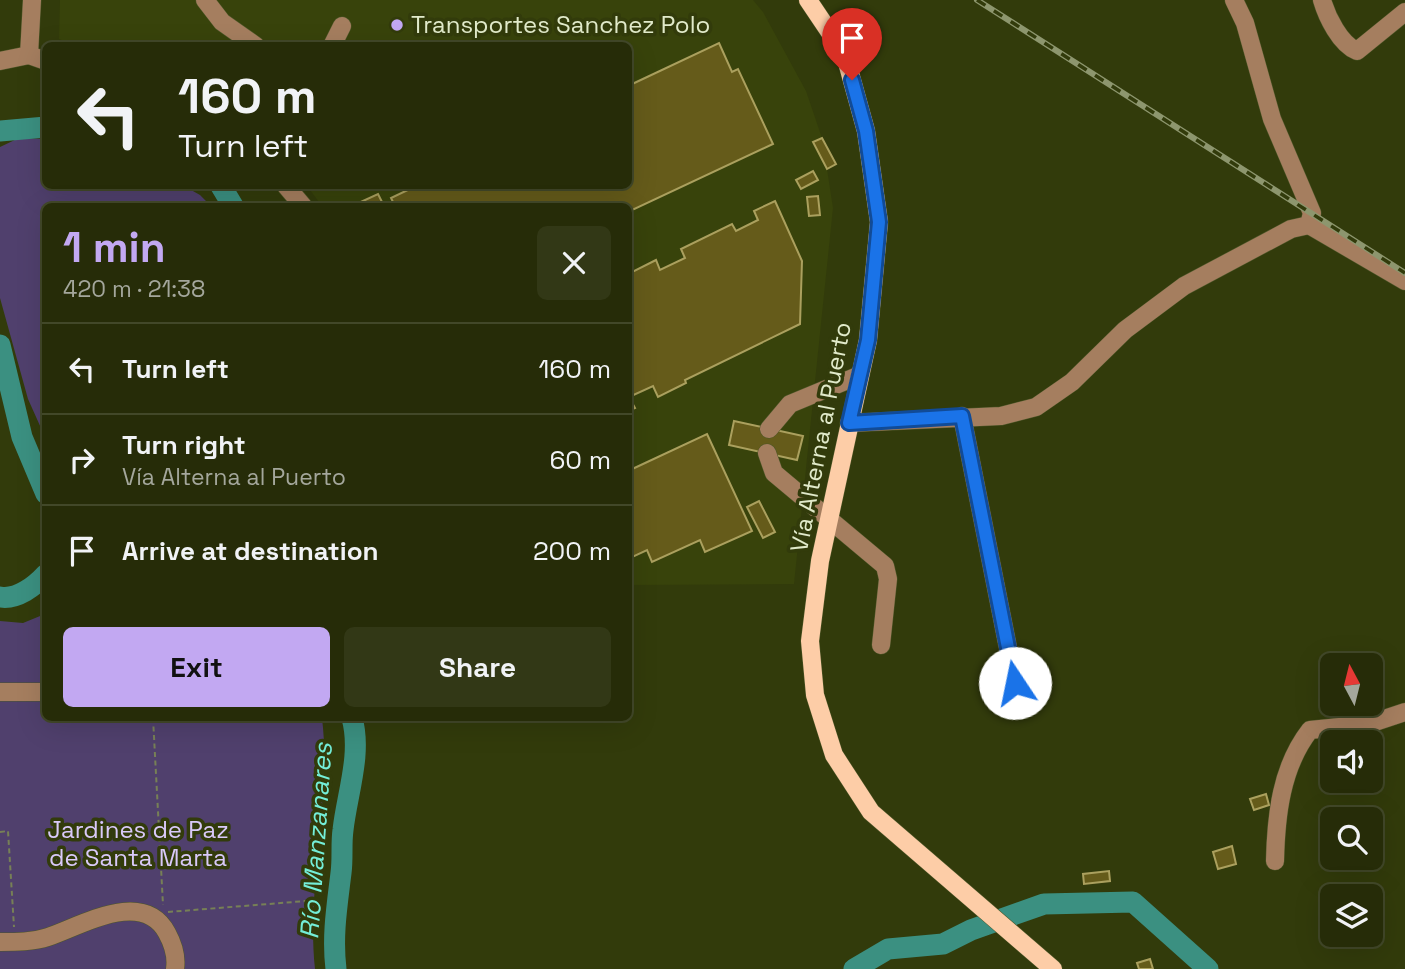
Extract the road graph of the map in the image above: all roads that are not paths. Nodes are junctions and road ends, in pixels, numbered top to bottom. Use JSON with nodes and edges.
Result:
{"nodes":[{"id":1,"x":32,"y":0,"type":"edge"},
{"id":2,"x":205,"y":0,"type":"edge"},
{"id":3,"x":808,"y":0,"type":"edge"},
{"id":4,"x":1234,"y":0,"type":"edge"},
{"id":5,"x":1322,"y":0,"type":"edge"},
{"id":6,"x":1405,"y":12,"type":"edge"},
{"id":7,"x":342,"y":26,"type":"dead end"},
{"id":8,"x":250,"y":42,"type":"edge"},
{"id":9,"x":334,"y":42,"type":"edge"},
{"id":10,"x":37,"y":58,"type":"edge"},
{"id":11,"x":0,"y":61,"type":"edge"},
{"id":12,"x":289,"y":189,"type":"edge"},
{"id":13,"x":300,"y":203,"type":"edge"},
{"id":14,"x":1308,"y":225,"type":"junction"},
{"id":15,"x":1405,"y":281,"type":"edge"},
{"id":16,"x":860,"y":375,"type":"junction"},
{"id":17,"x":962,"y":416,"type":"junction"},
{"id":18,"x":849,"y":423,"type":"junction"},
{"id":19,"x":769,"y":429,"type":"dead end"},
{"id":20,"x":767,"y":453,"type":"dead end"},
{"id":21,"x":829,"y":522,"type":"junction"},
{"id":22,"x":881,"y":645,"type":"dead end"},
{"id":23,"x":1015,"y":683,"type":"dead end"},
{"id":24,"x":0,"y":692,"type":"edge"},
{"id":25,"x":42,"y":692,"type":"edge"},
{"id":26,"x":1405,"y":712,"type":"edge"},
{"id":27,"x":1275,"y":861,"type":"dead end"},
{"id":28,"x":7,"y":942,"type":"edge"},
{"id":29,"x":174,"y":969,"type":"edge"},
{"id":30,"x":1053,"y":969,"type":"edge"}],
"edges":[{"from":1,"to":10,"type":"street"},
{"from":2,"to":8,"type":"street"},
{"from":3,"to":16,"type":"main road","name":"Vía Alterna al Puerto"},
{"from":4,"to":14,"type":"street"},
{"from":5,"to":6,"type":"street"},
{"from":7,"to":9,"type":"street"},
{"from":10,"to":11,"type":"street"},
{"from":12,"to":13,"type":"street"},
{"from":14,"to":15,"type":"street"},
{"from":14,"to":17,"type":"street"},
{"from":16,"to":18,"type":"main road","name":"Vía Alterna al Puerto"},
{"from":16,"to":19,"type":"street"},
{"from":17,"to":18,"type":"street"},
{"from":17,"to":23,"type":"street"},
{"from":18,"to":21,"type":"main road","name":"Vía Alterna al Puerto"},
{"from":20,"to":21,"type":"street"},
{"from":21,"to":22,"type":"street"},
{"from":21,"to":30,"type":"main road","name":"Vía Alterna al Puerto"},
{"from":24,"to":25,"type":"street"},
{"from":26,"to":27,"type":"street"},
{"from":28,"to":29,"type":"street"}]}
